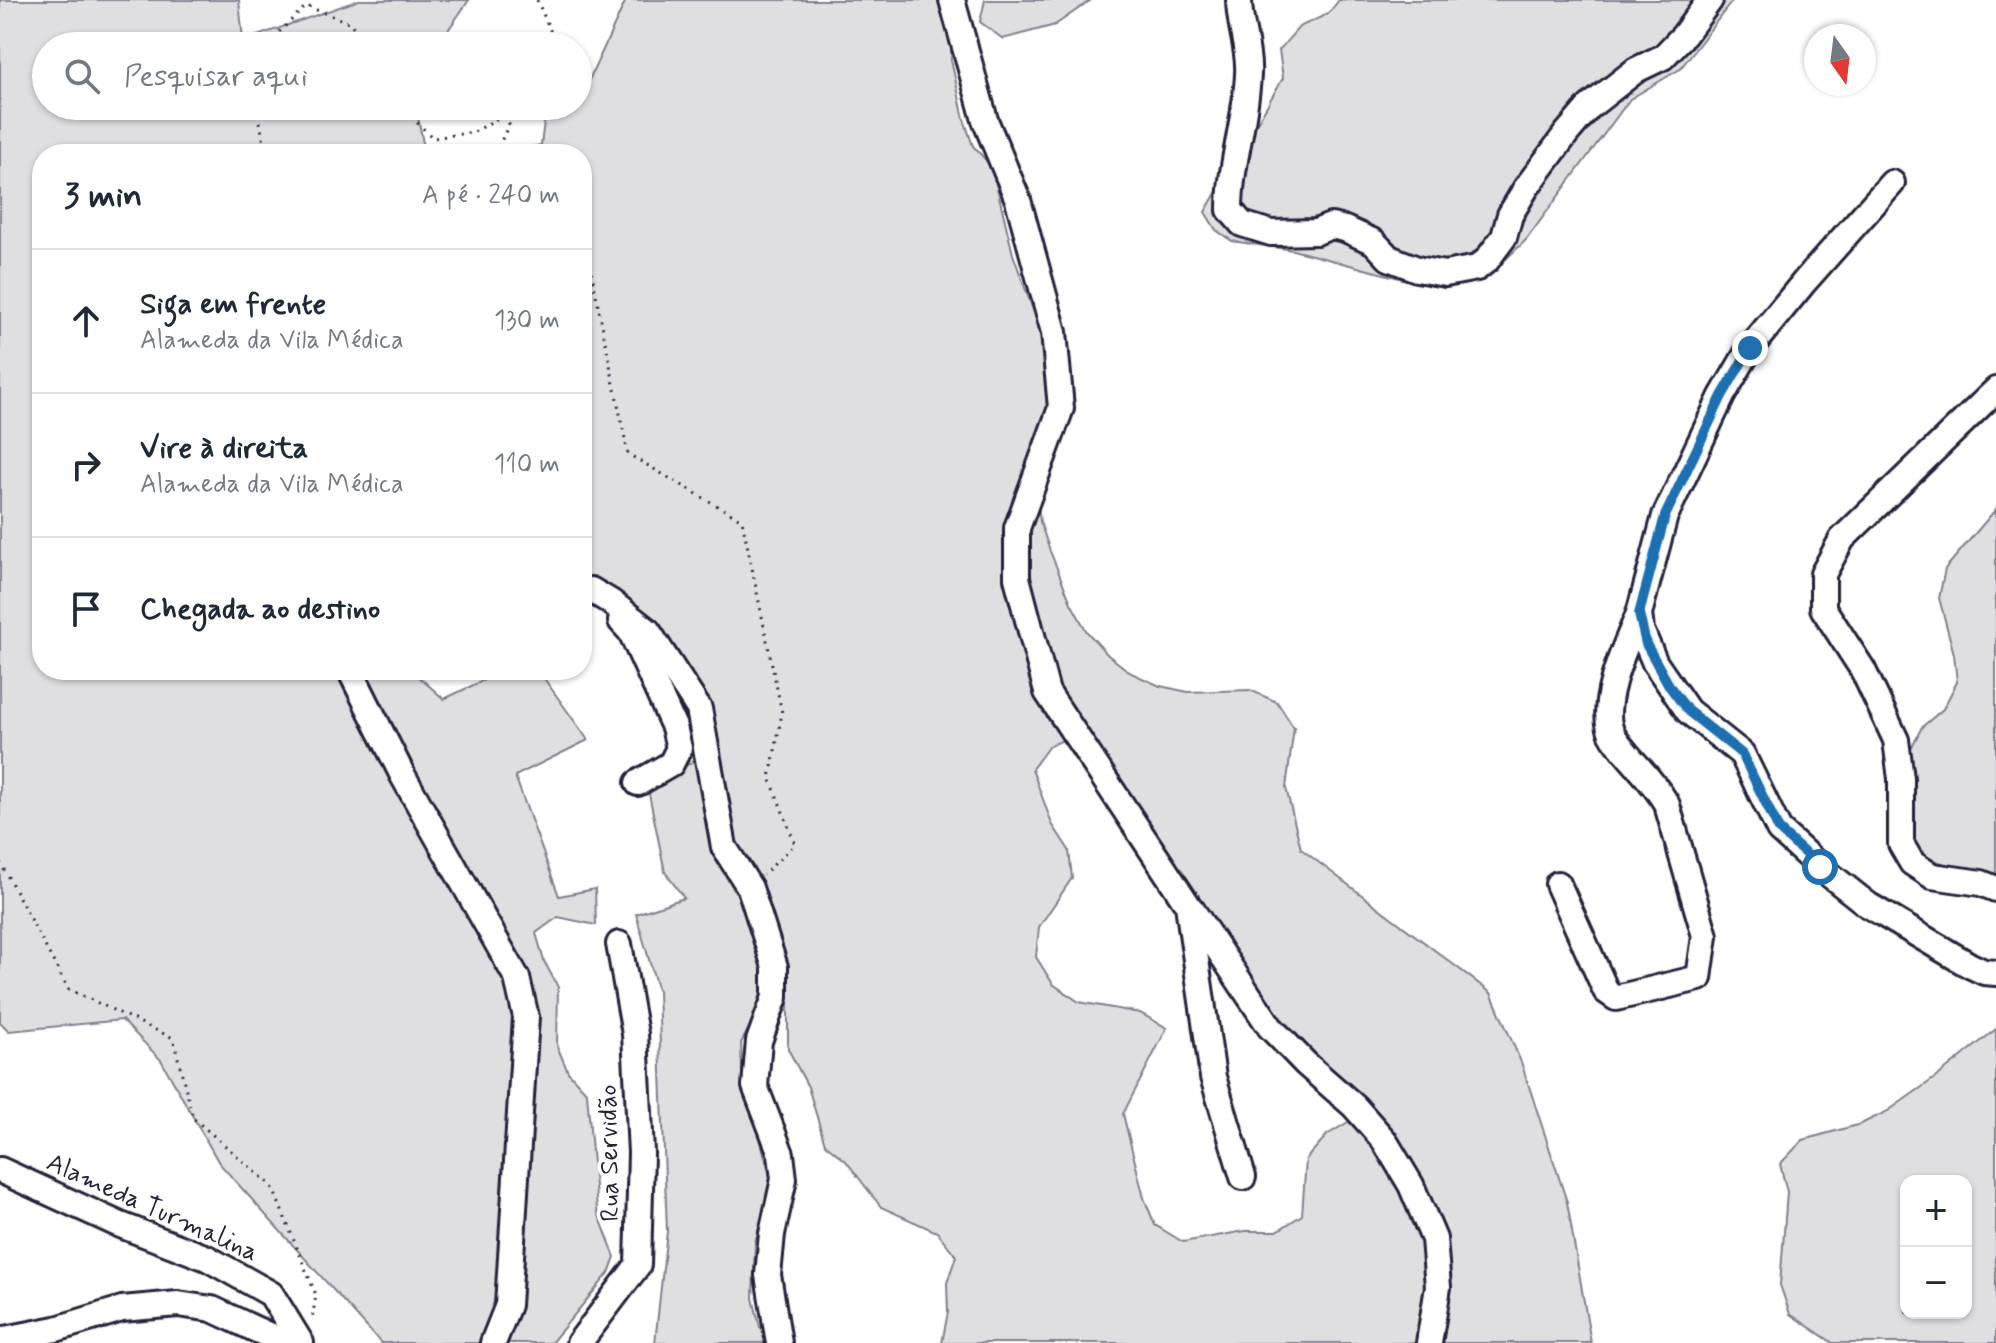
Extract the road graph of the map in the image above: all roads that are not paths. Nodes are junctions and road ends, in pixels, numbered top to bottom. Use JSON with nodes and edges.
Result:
{"nodes":[{"id":1,"x":952,"y":0,"type":"edge"},
{"id":2,"x":1239,"y":0,"type":"edge"},
{"id":3,"x":1710,"y":0,"type":"edge"},
{"id":4,"x":1892,"y":183,"type":"dead end"},
{"id":5,"x":1996,"y":390,"type":"edge"},
{"id":6,"x":592,"y":590,"type":"edge"},
{"id":7,"x":592,"y":592,"type":"edge"},
{"id":8,"x":1639,"y":614,"type":"junction"},
{"id":9,"x":355,"y":680,"type":"edge"},
{"id":10,"x":638,"y":783,"type":"dead end"},
{"id":11,"x":1558,"y":884,"type":"dead end"},
{"id":12,"x":1996,"y":889,"type":"edge"},
{"id":13,"x":1188,"y":905,"type":"junction"},
{"id":14,"x":619,"y":944,"type":"dead end"},
{"id":15,"x":1996,"y":973,"type":"edge"},
{"id":16,"x":0,"y":1170,"type":"edge"},
{"id":17,"x":1243,"y":1177,"type":"dead end"},
{"id":18,"x":305,"y":1337,"type":"edge"},
{"id":19,"x":0,"y":1340,"type":"edge"},
{"id":20,"x":285,"y":1343,"type":"edge"},
{"id":21,"x":493,"y":1343,"type":"edge"},
{"id":22,"x":579,"y":1343,"type":"edge"},
{"id":23,"x":779,"y":1343,"type":"edge"},
{"id":24,"x":1429,"y":1343,"type":"edge"}],
"edges":[{"from":1,"to":13,"type":"street"},
{"from":2,"to":3,"type":"street"},
{"from":4,"to":8,"type":"street"},
{"from":5,"to":12,"type":"street"},
{"from":6,"to":23,"type":"street"},
{"from":7,"to":10,"type":"street"},
{"from":8,"to":11,"type":"street"},
{"from":8,"to":15,"type":"street"},
{"from":9,"to":21,"type":"street"},
{"from":13,"to":17,"type":"street"},
{"from":13,"to":24,"type":"street"},
{"from":14,"to":22,"type":"street","name":"Rua Servidão"},
{"from":16,"to":18,"type":"street","name":"Alameda Turmalina"},
{"from":19,"to":20,"type":"street"}]}
